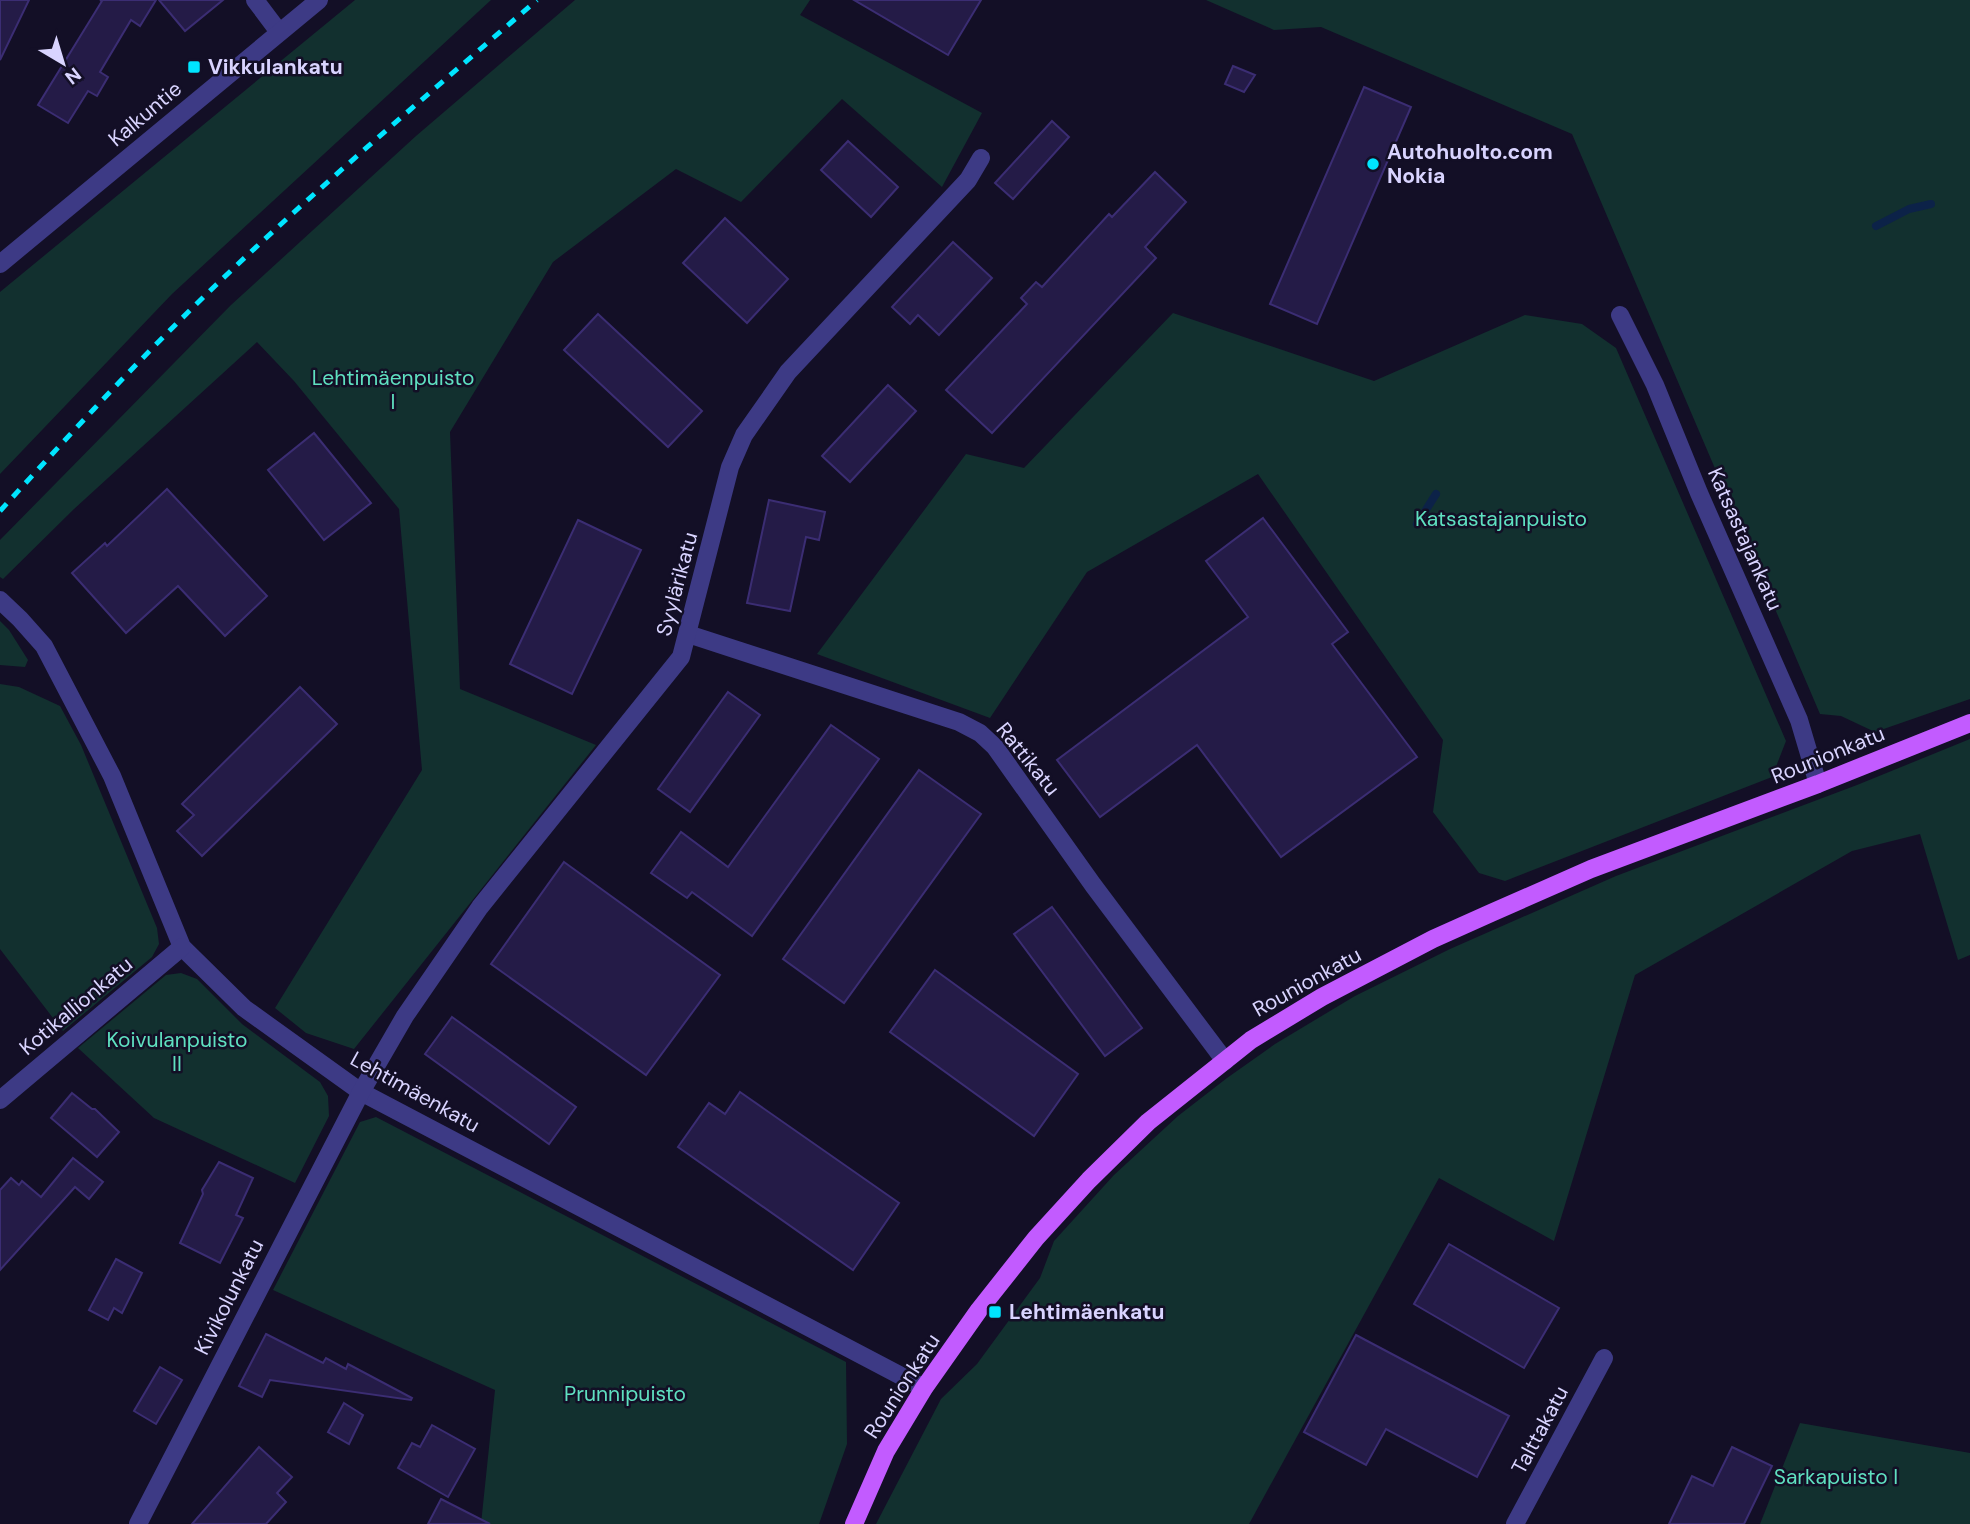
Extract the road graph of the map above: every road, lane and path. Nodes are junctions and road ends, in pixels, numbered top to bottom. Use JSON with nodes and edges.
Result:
{"nodes":[{"id":1,"x":255,"y":0,"type":"edge"},
{"id":2,"x":319,"y":0,"type":"edge"},
{"id":3,"x":279,"y":33,"type":"junction"},
{"id":4,"x":981,"y":158,"type":"dead end"},
{"id":5,"x":0,"y":264,"type":"edge"},
{"id":6,"x":1620,"y":315,"type":"dead end"},
{"id":7,"x":0,"y":600,"type":"edge"},
{"id":8,"x":688,"y":634,"type":"junction"},
{"id":9,"x":1970,"y":723,"type":"edge"},
{"id":10,"x":1818,"y":784,"type":"junction"},
{"id":11,"x":182,"y":947,"type":"junction"},
{"id":12,"x":1225,"y":1061,"type":"junction"},
{"id":13,"x":360,"y":1092,"type":"junction"},
{"id":14,"x":0,"y":1100,"type":"edge"},
{"id":15,"x":1604,"y":1358,"type":"dead end"},
{"id":16,"x":924,"y":1388,"type":"junction"},
{"id":17,"x":138,"y":1524,"type":"edge"},
{"id":18,"x":854,"y":1524,"type":"edge"},
{"id":19,"x":1516,"y":1524,"type":"edge"}],
"edges":[{"from":1,"to":3,"type":"street"},
{"from":2,"to":3,"type":"street","name":"Kalkuntie"},
{"from":3,"to":5,"type":"street","name":"Kalkuntie"},
{"from":4,"to":8,"type":"street","name":"Syylärikatu"},
{"from":6,"to":10,"type":"street","name":"Katsastajankatu"},
{"from":7,"to":11,"type":"street","name":"Lehtimäenkatu"},
{"from":8,"to":12,"type":"street","name":"Rattikatu"},
{"from":8,"to":13,"type":"street","name":"Syylärikatu"},
{"from":9,"to":10,"type":"main road","name":"Rounionkatu"},
{"from":10,"to":12,"type":"main road","name":"Rounionkatu"},
{"from":11,"to":13,"type":"street","name":"Lehtimäenkatu"},
{"from":11,"to":14,"type":"street","name":"Kotikallionkatu"},
{"from":12,"to":16,"type":"main road","name":"Rounionkatu"},
{"from":13,"to":16,"type":"street","name":"Lehtimäenkatu"},
{"from":13,"to":17,"type":"street","name":"Kivikolunkatu"},
{"from":15,"to":19,"type":"street","name":"Talttakatu"},
{"from":16,"to":18,"type":"main road","name":"Rounionkatu"}]}
